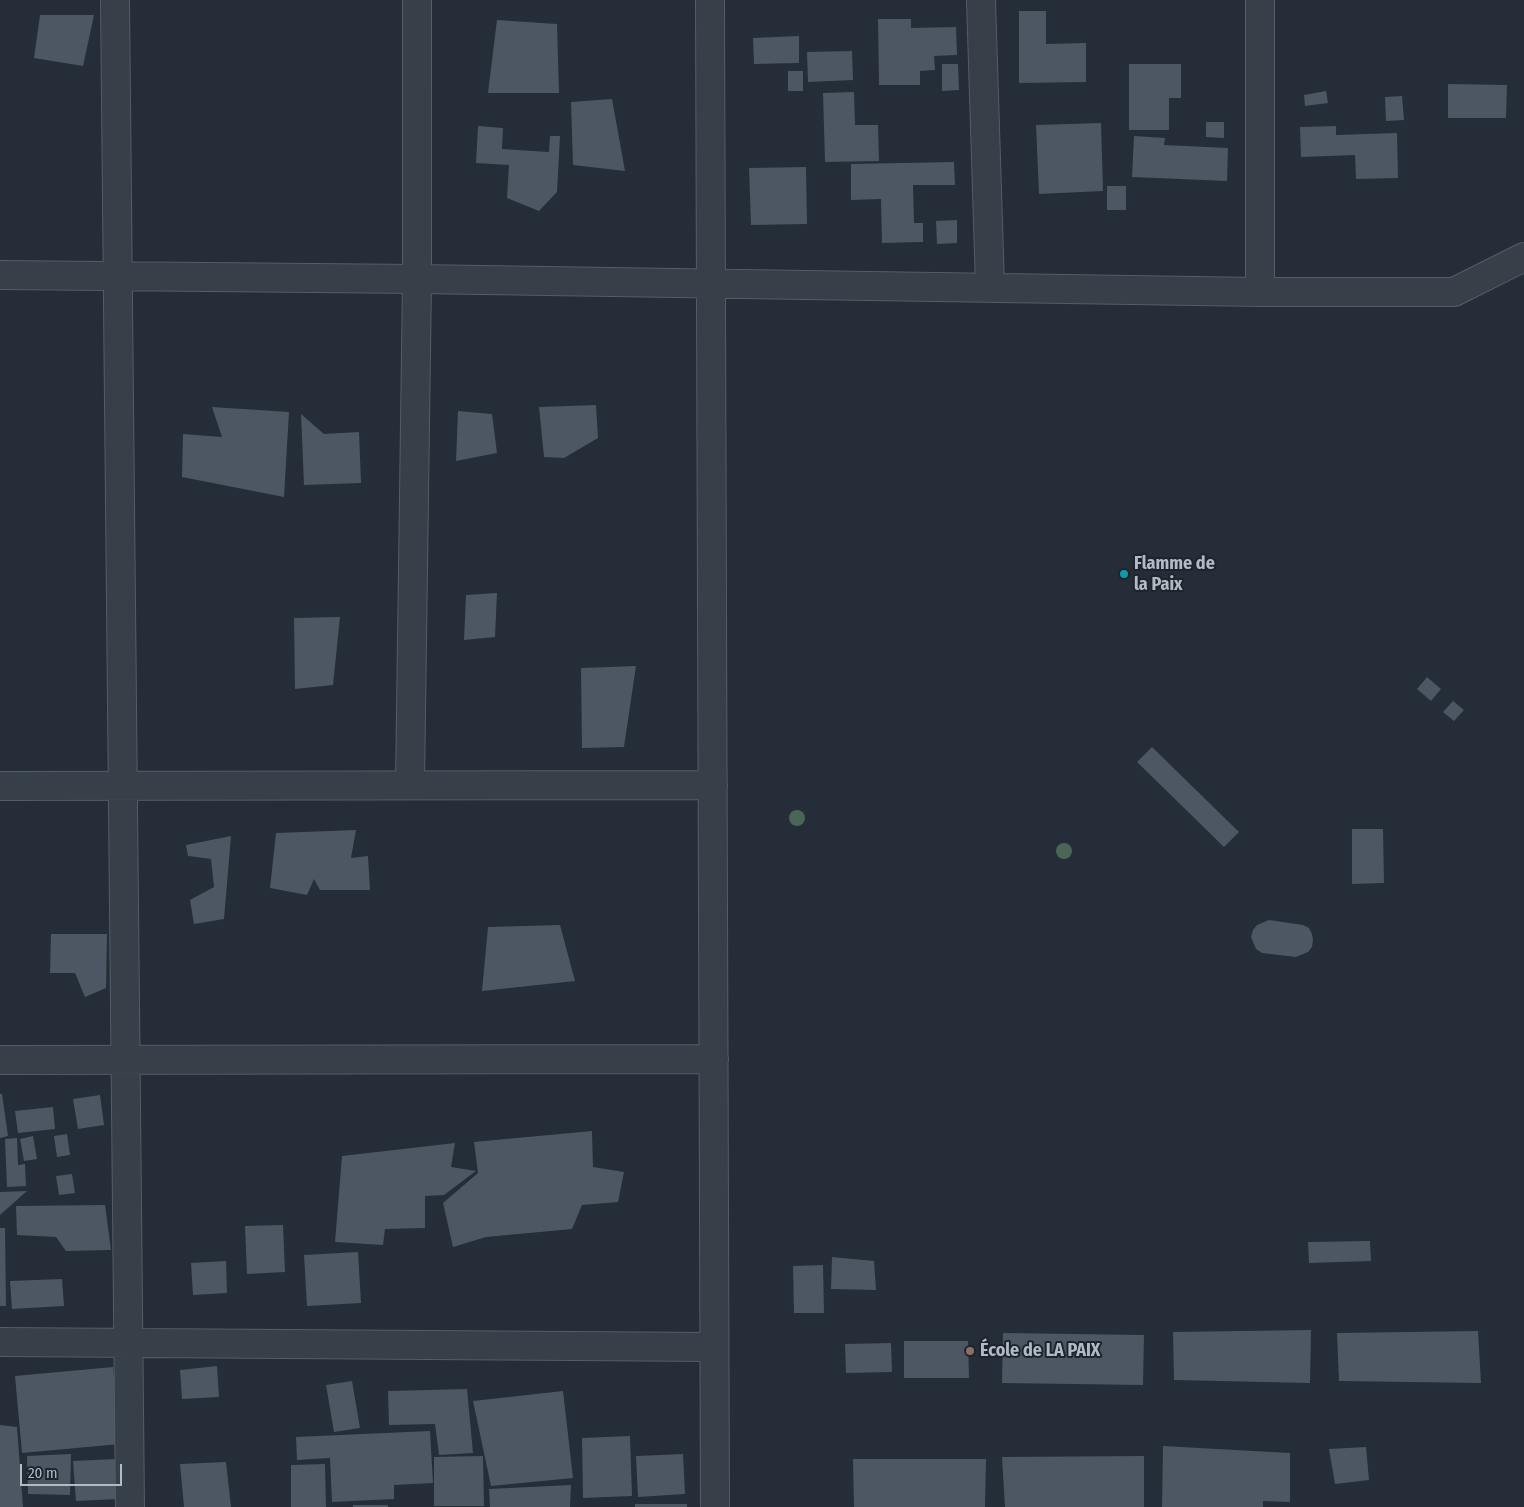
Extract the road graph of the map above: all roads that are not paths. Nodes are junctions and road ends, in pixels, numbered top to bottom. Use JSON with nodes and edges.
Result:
{"nodes":[{"id":1,"x":115,"y":0,"type":"edge"},
{"id":2,"x":417,"y":0,"type":"edge"},
{"id":3,"x":710,"y":0,"type":"edge"},
{"id":4,"x":980,"y":0,"type":"edge"},
{"id":5,"x":1260,"y":0,"type":"edge"},
{"id":6,"x":1524,"y":257,"type":"edge"},
{"id":7,"x":0,"y":276,"type":"edge"},
{"id":8,"x":118,"y":276,"type":"junction"},
{"id":9,"x":417,"y":279,"type":"junction"},
{"id":10,"x":712,"y":283,"type":"junction"},
{"id":11,"x":990,"y":287,"type":"junction"},
{"id":12,"x":1260,"y":292,"type":"junction"},
{"id":13,"x":122,"y":785,"type":"junction"},
{"id":14,"x":713,"y":785,"type":"junction"},
{"id":15,"x":0,"y":786,"type":"edge"},
{"id":16,"x":410,"y":786,"type":"junction"},
{"id":17,"x":125,"y":1059,"type":"junction"},
{"id":18,"x":714,"y":1059,"type":"junction"},
{"id":19,"x":0,"y":1060,"type":"edge"},
{"id":20,"x":0,"y":1342,"type":"edge"},
{"id":21,"x":128,"y":1343,"type":"junction"},
{"id":22,"x":714,"y":1347,"type":"junction"},
{"id":23,"x":130,"y":1507,"type":"edge"},
{"id":24,"x":715,"y":1507,"type":"edge"}],
"edges":[{"from":1,"to":8,"type":"street"},
{"from":2,"to":9,"type":"street"},
{"from":3,"to":10,"type":"street"},
{"from":4,"to":11,"type":"street"},
{"from":5,"to":12,"type":"street"},
{"from":6,"to":12,"type":"street"},
{"from":7,"to":8,"type":"street"},
{"from":8,"to":9,"type":"street"},
{"from":8,"to":13,"type":"street"},
{"from":9,"to":10,"type":"street"},
{"from":9,"to":16,"type":"street"},
{"from":10,"to":11,"type":"street"},
{"from":10,"to":14,"type":"street"},
{"from":11,"to":12,"type":"street"},
{"from":13,"to":15,"type":"street"},
{"from":13,"to":16,"type":"street"},
{"from":13,"to":17,"type":"street"},
{"from":14,"to":16,"type":"street"},
{"from":14,"to":18,"type":"street"},
{"from":17,"to":18,"type":"street"},
{"from":17,"to":19,"type":"street"},
{"from":17,"to":21,"type":"street"},
{"from":18,"to":22,"type":"street"},
{"from":20,"to":21,"type":"street"},
{"from":21,"to":22,"type":"street"},
{"from":21,"to":23,"type":"street"},
{"from":22,"to":24,"type":"street"}]}
